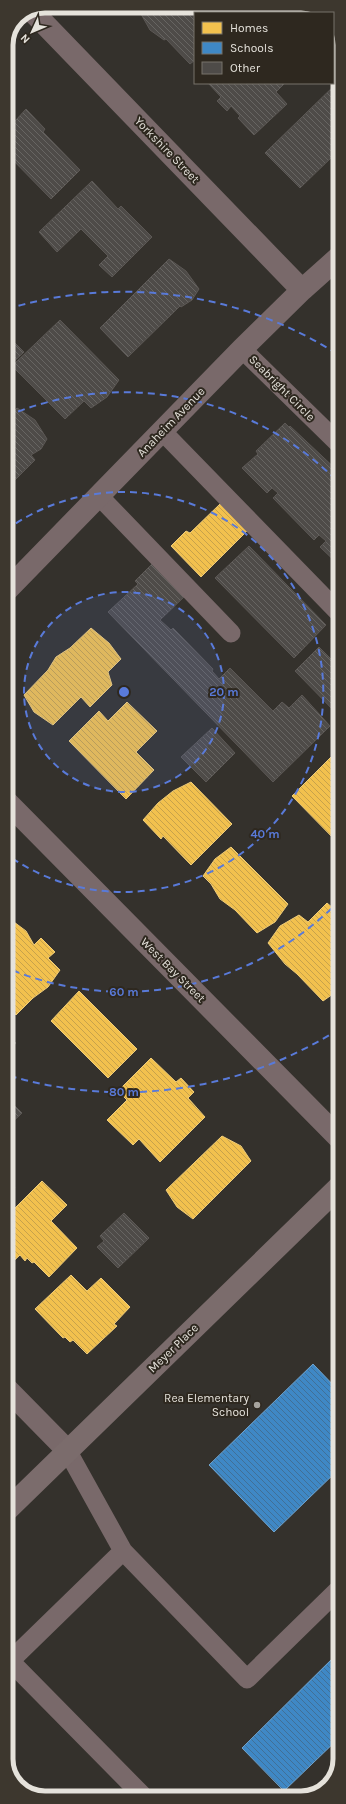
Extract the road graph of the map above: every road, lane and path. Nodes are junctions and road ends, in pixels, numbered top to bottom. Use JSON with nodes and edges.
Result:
{"nodes":[{"id":1,"x":35,"y":15,"type":"edge"},
{"id":2,"x":333,"y":262,"type":"edge"},
{"id":3,"x":302,"y":290,"type":"junction"},
{"id":4,"x":242,"y":349,"type":"junction"},
{"id":5,"x":162,"y":431,"type":"junction"},
{"id":6,"x":333,"y":438,"type":"edge"},
{"id":7,"x":99,"y":496,"type":"junction"},
{"id":8,"x":13,"y":584,"type":"edge"},
{"id":9,"x":333,"y":607,"type":"edge"},
{"id":10,"x":231,"y":633,"type":"dead end"},
{"id":11,"x":13,"y":808,"type":"edge"},
{"id":12,"x":333,"y":1132,"type":"edge"},
{"id":13,"x":333,"y":1193,"type":"edge"},
{"id":14,"x":13,"y":1395,"type":"edge"},
{"id":15,"x":67,"y":1450,"type":"junction"},
{"id":16,"x":13,"y":1504,"type":"edge"},
{"id":17,"x":123,"y":1551,"type":"junction"},
{"id":18,"x":333,"y":1595,"type":"edge"},
{"id":19,"x":13,"y":1658,"type":"edge"},
{"id":20,"x":13,"y":1668,"type":"edge"},
{"id":21,"x":138,"y":1791,"type":"edge"}],
"edges":[{"from":1,"to":3,"type":"street","name":"Yorkshire Street"},
{"from":2,"to":3,"type":"street","name":"Anaheim Avenue"},
{"from":3,"to":4,"type":"street","name":"Anaheim Avenue"},
{"from":4,"to":5,"type":"street","name":"Anaheim Avenue"},
{"from":4,"to":6,"type":"lane","name":"Seabright Circle"},
{"from":5,"to":7,"type":"street","name":"Anaheim Avenue"},
{"from":5,"to":9,"type":"lane"},
{"from":7,"to":8,"type":"street","name":"Anaheim Avenue"},
{"from":7,"to":10,"type":"lane"},
{"from":11,"to":12,"type":"street","name":"West Bay Street"},
{"from":13,"to":15,"type":"street","name":"Meyer Place"},
{"from":14,"to":15,"type":"street"},
{"from":15,"to":16,"type":"street","name":"Meyer Place"},
{"from":15,"to":17,"type":"lane"},
{"from":17,"to":18,"type":"lane"},
{"from":17,"to":19,"type":"lane"},
{"from":20,"to":21,"type":"lane"}]}
